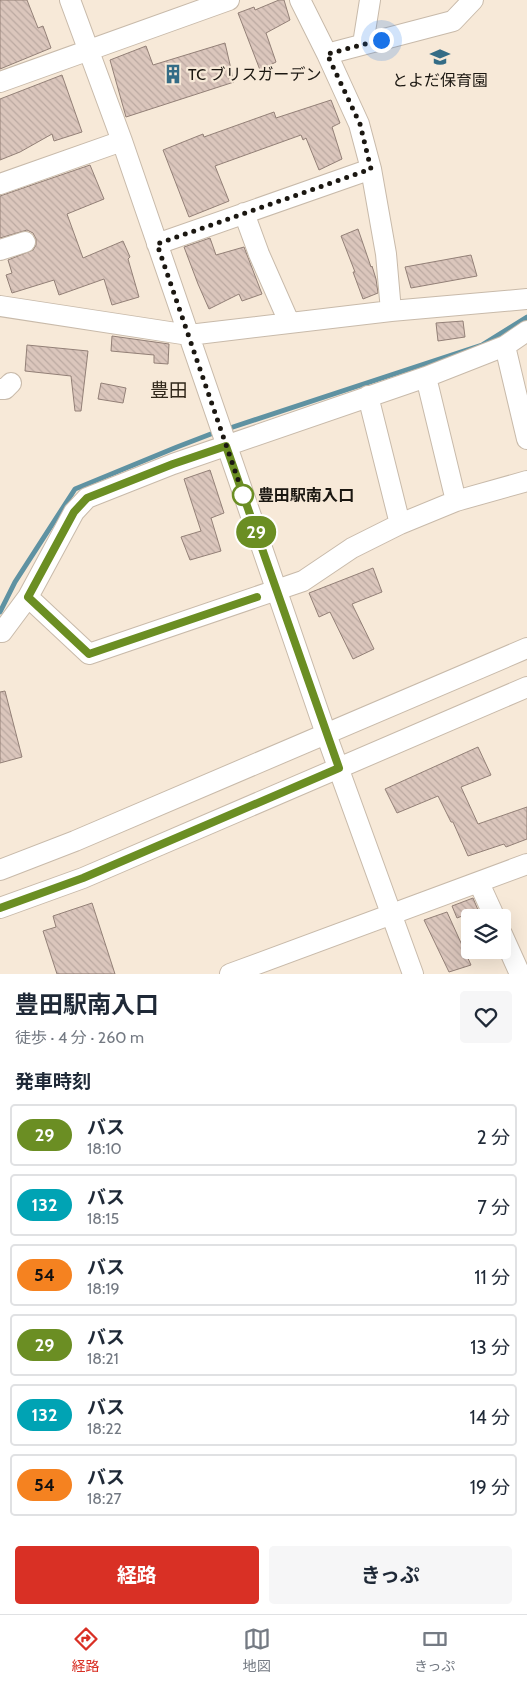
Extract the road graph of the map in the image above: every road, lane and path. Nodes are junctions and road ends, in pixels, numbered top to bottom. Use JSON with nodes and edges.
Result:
{"nodes":[{"id":1,"x":70,"y":0,"type":"edge"},
{"id":2,"x":229,"y":0,"type":"edge"},
{"id":3,"x":300,"y":0,"type":"edge"},
{"id":4,"x":370,"y":0,"type":"edge"},
{"id":5,"x":473,"y":0,"type":"edge"},
{"id":6,"x":363,"y":44,"type":"junction"},
{"id":7,"x":88,"y":51,"type":"junction"},
{"id":8,"x":327,"y":54,"type":"junction"},
{"id":9,"x":0,"y":82,"type":"edge"},
{"id":10,"x":122,"y":141,"type":"junction"},
{"id":11,"x":371,"y":169,"type":"junction"},
{"id":12,"x":0,"y":184,"type":"edge"},
{"id":13,"x":244,"y":213,"type":"junction"},
{"id":14,"x":25,"y":242,"type":"dead end"},
{"id":15,"x":157,"y":244,"type":"junction"},
{"id":16,"x":0,"y":250,"type":"edge"},
{"id":17,"x":527,"y":299,"type":"edge"},
{"id":18,"x":1,"y":304,"type":"edge"},
{"id":19,"x":391,"y":311,"type":"junction"},
{"id":20,"x":289,"y":322,"type":"junction"},
{"id":21,"x":527,"y":332,"type":"edge"},
{"id":22,"x":189,"y":335,"type":"junction"},
{"id":23,"x":506,"y":346,"type":"junction"},
{"id":24,"x":426,"y":377,"type":"junction"},
{"id":25,"x":368,"y":396,"type":"junction"},
{"id":26,"x":527,"y":438,"type":"edge"},
{"id":27,"x":225,"y":443,"type":"junction"},
{"id":28,"x":527,"y":481,"type":"edge"},
{"id":29,"x":456,"y":501,"type":"junction"},
{"id":30,"x":400,"y":524,"type":"junction"},
{"id":31,"x":276,"y":591,"type":"junction"},
{"id":32,"x":28,"y":597,"type":"junction"},
{"id":33,"x":0,"y":632,"type":"edge"},
{"id":34,"x":527,"y":648,"type":"edge"},
{"id":35,"x":527,"y":687,"type":"edge"},
{"id":36,"x":326,"y":734,"type":"junction"},
{"id":37,"x":339,"y":768,"type":"junction"},
{"id":38,"x":527,"y":864,"type":"edge"},
{"id":39,"x":0,"y":870,"type":"edge"},
{"id":40,"x":479,"y":883,"type":"junction"},
{"id":41,"x":0,"y":908,"type":"edge"},
{"id":42,"x":491,"y":909,"type":"edge"},
{"id":43,"x":394,"y":922,"type":"junction"},
{"id":44,"x":511,"y":954,"type":"edge"},
{"id":45,"x":233,"y":974,"type":"edge"},
{"id":46,"x":413,"y":974,"type":"edge"},
{"id":47,"x":520,"y":974,"type":"edge"}],
"edges":[{"from":1,"to":7,"type":"street"},
{"from":2,"to":7,"type":"street"},
{"from":3,"to":8,"type":"street"},
{"from":4,"to":6,"type":"street"},
{"from":5,"to":6,"type":"street"},
{"from":6,"to":8,"type":"street"},
{"from":7,"to":9,"type":"street"},
{"from":7,"to":10,"type":"street"},
{"from":8,"to":11,"type":"street"},
{"from":10,"to":12,"type":"street"},
{"from":10,"to":15,"type":"street"},
{"from":11,"to":13,"type":"street"},
{"from":11,"to":19,"type":"street"},
{"from":13,"to":15,"type":"street"},
{"from":13,"to":20,"type":"street"},
{"from":14,"to":16,"type":"street"},
{"from":15,"to":22,"type":"street"},
{"from":17,"to":19,"type":"street"},
{"from":18,"to":22,"type":"street"},
{"from":19,"to":20,"type":"street"},
{"from":20,"to":22,"type":"street"},
{"from":21,"to":23,"type":"street"},
{"from":22,"to":27,"type":"street"},
{"from":23,"to":24,"type":"street"},
{"from":23,"to":26,"type":"street"},
{"from":24,"to":25,"type":"street"},
{"from":24,"to":29,"type":"street"},
{"from":25,"to":27,"type":"street"},
{"from":25,"to":30,"type":"street"},
{"from":27,"to":31,"type":"street"},
{"from":27,"to":32,"type":"street"},
{"from":28,"to":29,"type":"street"},
{"from":29,"to":30,"type":"street"},
{"from":30,"to":31,"type":"street"},
{"from":31,"to":32,"type":"street"},
{"from":31,"to":36,"type":"street"},
{"from":32,"to":33,"type":"street"},
{"from":34,"to":36,"type":"street"},
{"from":35,"to":37,"type":"street"},
{"from":36,"to":37,"type":"street"},
{"from":36,"to":39,"type":"street"},
{"from":37,"to":41,"type":"street"},
{"from":37,"to":43,"type":"street"},
{"from":38,"to":40,"type":"street"},
{"from":40,"to":42,"type":"street"},
{"from":40,"to":43,"type":"street"},
{"from":43,"to":45,"type":"street"},
{"from":43,"to":46,"type":"street"},
{"from":44,"to":47,"type":"street"}]}
